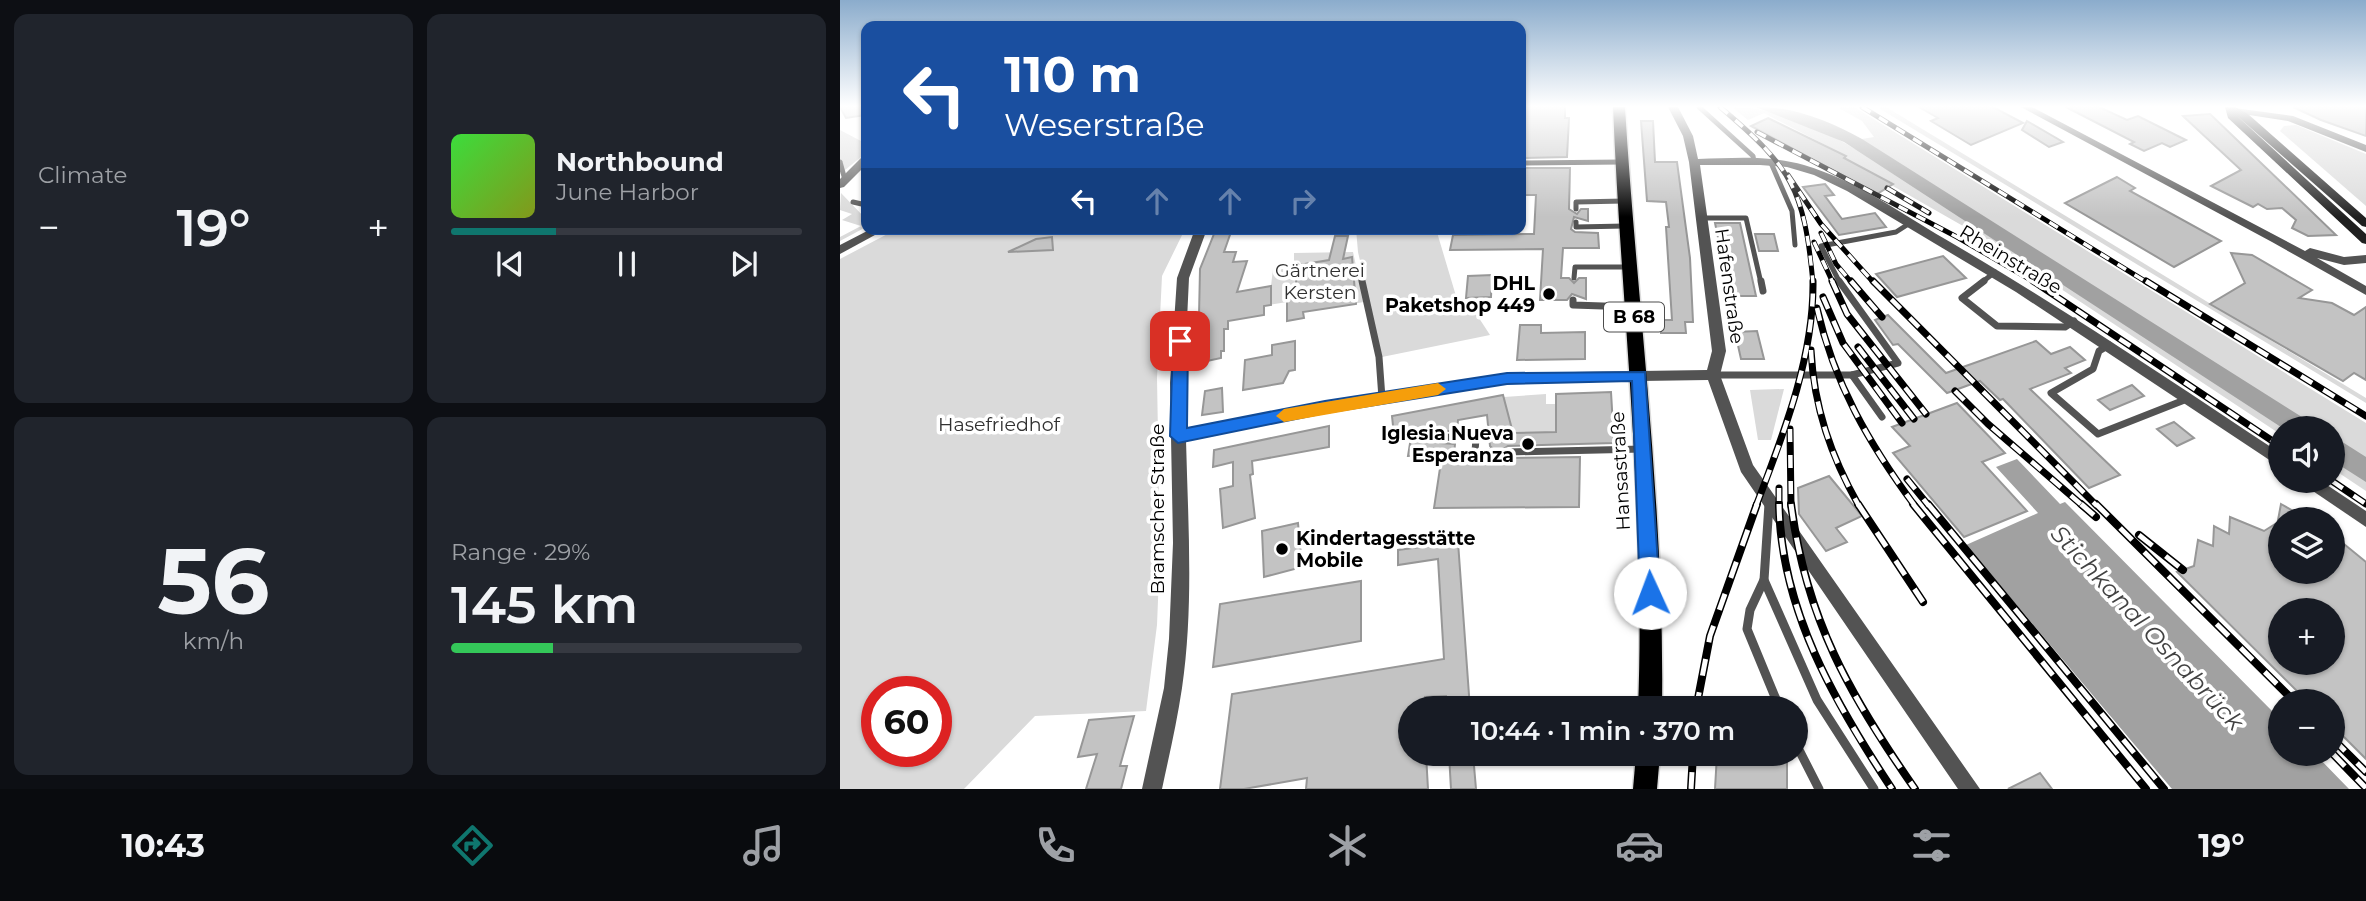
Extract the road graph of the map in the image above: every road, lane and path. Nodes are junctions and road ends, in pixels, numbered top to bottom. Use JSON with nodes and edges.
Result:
{"nodes":[{"id":1,"x":1620,"y":144,"type":"edge"},
{"id":2,"x":1690,"y":144,"type":"edge"},
{"id":3,"x":1740,"y":144,"type":"edge"},
{"id":4,"x":2096,"y":144,"type":"edge"},
{"id":5,"x":2261,"y":144,"type":"edge"},
{"id":6,"x":2276,"y":144,"type":"edge"},
{"id":7,"x":840,"y":162,"type":"edge"},
{"id":8,"x":1621,"y":162,"type":"junction"},
{"id":9,"x":1694,"y":162,"type":"junction"},
{"id":10,"x":1754,"y":162,"type":"junction"},
{"id":11,"x":1526,"y":163,"type":"edge"},
{"id":12,"x":1771,"y":163,"type":"junction"},
{"id":13,"x":861,"y":164,"type":"edge"},
{"id":14,"x":842,"y":182,"type":"edge"},
{"id":15,"x":853,"y":201,"type":"dead end"},
{"id":16,"x":1623,"y":201,"type":"junction"},
{"id":17,"x":861,"y":203,"type":"edge"},
{"id":18,"x":1576,"y":209,"type":"dead end"},
{"id":19,"x":1700,"y":218,"type":"junction"},
{"id":20,"x":1576,"y":222,"type":"dead end"},
{"id":21,"x":1910,"y":223,"type":"junction"},
{"id":22,"x":2366,"y":224,"type":"edge"},
{"id":23,"x":1625,"y":226,"type":"junction"},
{"id":24,"x":869,"y":235,"type":"edge"},
{"id":25,"x":1198,"y":235,"type":"edge"},
{"id":26,"x":2276,"y":239,"type":"junction"},
{"id":27,"x":2366,"y":240,"type":"edge"},
{"id":28,"x":1795,"y":245,"type":"dead end"},
{"id":29,"x":840,"y":250,"type":"edge"},
{"id":30,"x":2310,"y":252,"type":"junction"},
{"id":31,"x":2366,"y":259,"type":"edge"},
{"id":32,"x":1628,"y":267,"type":"junction"},
{"id":33,"x":1359,"y":269,"type":"dead end"},
{"id":34,"x":1995,"y":272,"type":"junction"},
{"id":35,"x":1574,"y":278,"type":"dead end"},
{"id":36,"x":2366,"y":281,"type":"edge"},
{"id":37,"x":1763,"y":291,"type":"dead end"},
{"id":38,"x":2366,"y":291,"type":"edge"},
{"id":39,"x":1573,"y":300,"type":"dead end"},
{"id":40,"x":1633,"y":307,"type":"junction"},
{"id":41,"x":2074,"y":321,"type":"junction"},
{"id":42,"x":2109,"y":345,"type":"junction"},
{"id":43,"x":1713,"y":375,"type":"junction"},
{"id":44,"x":1852,"y":375,"type":"junction"},
{"id":45,"x":1640,"y":376,"type":"junction"},
{"id":46,"x":1382,"y":398,"type":"junction"},
{"id":47,"x":2188,"y":399,"type":"junction"},
{"id":48,"x":1882,"y":417,"type":"dead end"},
{"id":49,"x":1178,"y":436,"type":"junction"},
{"id":50,"x":1441,"y":437,"type":"dead end"},
{"id":51,"x":1643,"y":449,"type":"junction"},
{"id":52,"x":1489,"y":452,"type":"dead end"},
{"id":53,"x":1508,"y":452,"type":"dead end"},
{"id":54,"x":2268,"y":455,"type":"edge"},
{"id":55,"x":2327,"y":493,"type":"edge"},
{"id":56,"x":1769,"y":503,"type":"junction"},
{"id":57,"x":2366,"y":520,"type":"edge"},
{"id":58,"x":1764,"y":579,"type":"junction"},
{"id":59,"x":1650,"y":696,"type":"edge"},
{"id":60,"x":1775,"y":696,"type":"edge"},
{"id":61,"x":1647,"y":766,"type":"edge"},
{"id":62,"x":1807,"y":766,"type":"edge"},
{"id":63,"x":1152,"y":789,"type":"edge"},
{"id":64,"x":1645,"y":789,"type":"edge"},
{"id":65,"x":1819,"y":789,"type":"edge"},
{"id":66,"x":1874,"y":789,"type":"edge"},
{"id":67,"x":1970,"y":789,"type":"edge"}],
"edges":[{"from":1,"to":8,"type":"main road","name":"Hansastraße","number":"B 68"},
{"from":2,"to":9,"type":"street","name":"Hafenstraße"},
{"from":3,"to":10,"type":"lane"},
{"from":4,"to":26,"type":"street"},
{"from":5,"to":27,"type":"main road"},
{"from":6,"to":22,"type":"main road"},
{"from":7,"to":14,"type":"lane"},
{"from":8,"to":11,"type":"lane"},
{"from":8,"to":16,"type":"main road","name":"Hansastraße","number":"B 68"},
{"from":9,"to":10,"type":"street","name":"Rheinstraße"},
{"from":9,"to":19,"type":"street","name":"Hafenstraße"},
{"from":10,"to":12,"type":"street","name":"Rheinstraße"},
{"from":12,"to":21,"type":"street","name":"Rheinstraße"},
{"from":12,"to":28,"type":"lane"},
{"from":13,"to":14,"type":"street"},
{"from":15,"to":17,"type":"lane"},
{"from":16,"to":18,"type":"lane"},
{"from":16,"to":23,"type":"main road","name":"Hansastraße","number":"B 68"},
{"from":19,"to":37,"type":"lane"},
{"from":19,"to":43,"type":"street","name":"Hafenstraße"},
{"from":20,"to":23,"type":"lane"},
{"from":21,"to":34,"type":"street","name":"Rheinstraße"},
{"from":21,"to":44,"type":"lane"},
{"from":23,"to":32,"type":"main road","name":"Hansastraße","number":"B 68"},
{"from":24,"to":29,"type":"street"},
{"from":25,"to":49,"type":"street","name":"Bramscher Straße"},
{"from":26,"to":30,"type":"street"},
{"from":26,"to":38,"type":"street"},
{"from":30,"to":31,"type":"street"},
{"from":30,"to":36,"type":"street"},
{"from":32,"to":35,"type":"lane"},
{"from":32,"to":40,"type":"main road","name":"Hansastraße","number":"B 68"},
{"from":33,"to":46,"type":"lane"},
{"from":34,"to":41,"type":"street","name":"Rheinstraße"},
{"from":34,"to":41,"type":"lane"},
{"from":39,"to":40,"type":"lane"},
{"from":40,"to":45,"type":"main road","name":"Hansastraße","number":"B 68"},
{"from":41,"to":42,"type":"street","name":"Rheinstraße"},
{"from":42,"to":47,"type":"street","name":"Rheinstraße"},
{"from":42,"to":47,"type":"lane"},
{"from":43,"to":44,"type":"lane"},
{"from":43,"to":45,"type":"street"},
{"from":43,"to":56,"type":"street","name":"Hafenstraße"},
{"from":44,"to":48,"type":"lane"},
{"from":45,"to":46,"type":"street"},
{"from":45,"to":51,"type":"main road","name":"Hansastraße","number":"B 68"},
{"from":46,"to":49,"type":"street"},
{"from":47,"to":54,"type":"street","name":"Rheinstraße"},
{"from":49,"to":63,"type":"street","name":"Bramscher Straße"},
{"from":50,"to":52,"type":"lane"},
{"from":51,"to":53,"type":"lane"},
{"from":51,"to":59,"type":"main road","name":"Hansastraße","number":"B 68"},
{"from":55,"to":57,"type":"street"},
{"from":56,"to":58,"type":"lane"},
{"from":56,"to":67,"type":"street","name":"Hafenstraße"},
{"from":58,"to":60,"type":"lane"},
{"from":58,"to":66,"type":"lane"},
{"from":61,"to":64,"type":"main road"},
{"from":62,"to":65,"type":"lane"}]}
